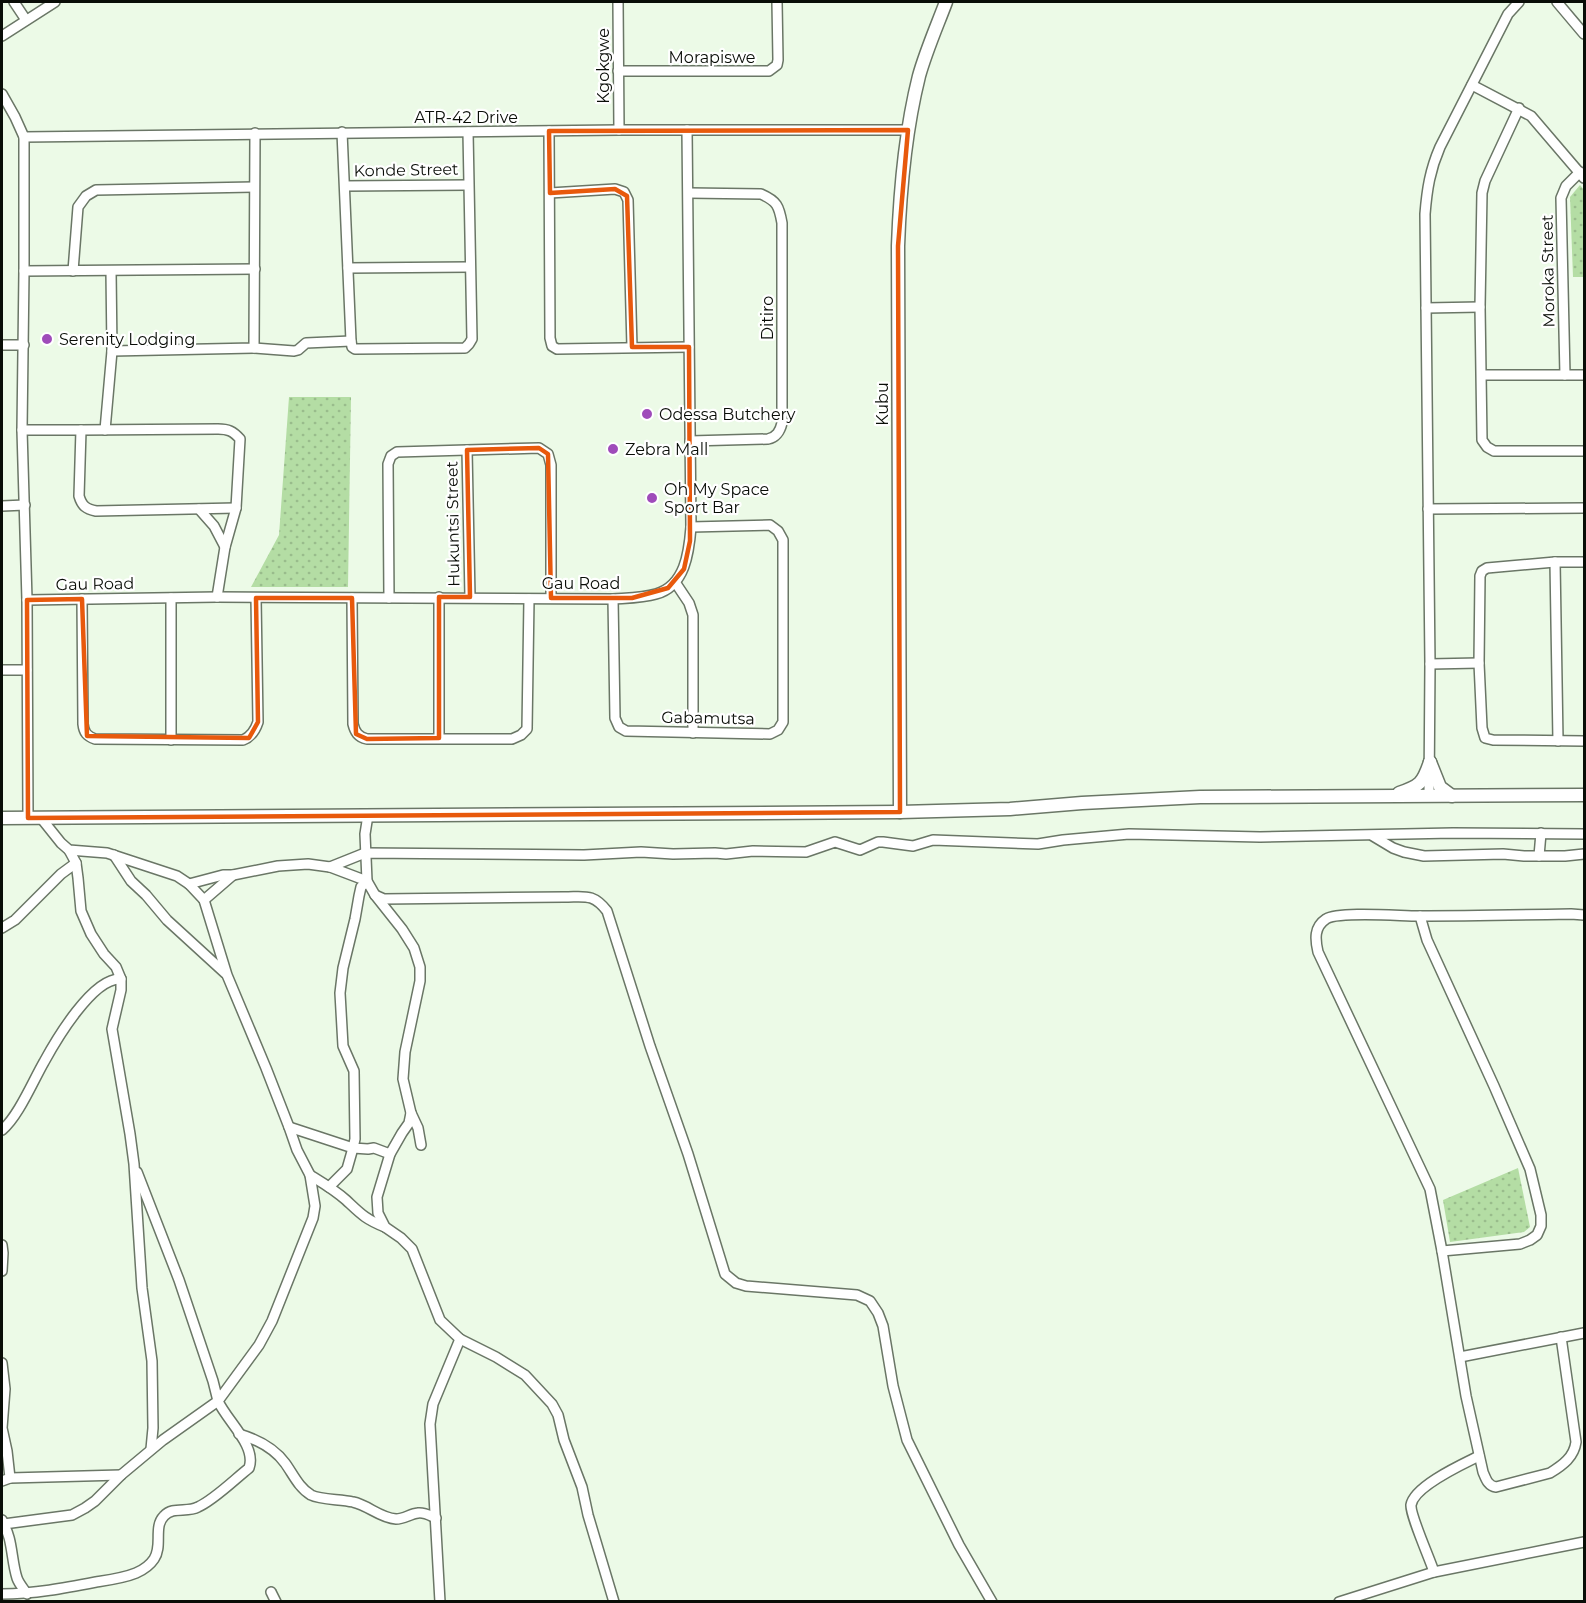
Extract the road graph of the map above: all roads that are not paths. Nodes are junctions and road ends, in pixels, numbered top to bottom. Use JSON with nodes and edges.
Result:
{"nodes":[{"id":1,"x":14,"y":2,"type":"edge"},
{"id":2,"x":55,"y":2,"type":"edge"},
{"id":3,"x":618,"y":2,"type":"edge"},
{"id":4,"x":777,"y":2,"type":"edge"},
{"id":5,"x":946,"y":2,"type":"edge"},
{"id":6,"x":1519,"y":2,"type":"edge"},
{"id":7,"x":1557,"y":2,"type":"edge"},
{"id":8,"x":26,"y":20,"type":"junction"},
{"id":9,"x":1582,"y":26,"type":"edge"},
{"id":10,"x":2,"y":36,"type":"edge"},
{"id":11,"x":618,"y":71,"type":"junction"},
{"id":12,"x":1472,"y":85,"type":"junction"},
{"id":13,"x":2,"y":94,"type":"edge"},
{"id":14,"x":1519,"y":108,"type":"junction"},
{"id":15,"x":619,"y":130,"type":"junction"},
{"id":16,"x":687,"y":130,"type":"junction"},
{"id":17,"x":908,"y":130,"type":"junction"},
{"id":18,"x":549,"y":131,"type":"junction"},
{"id":19,"x":342,"y":132,"type":"junction"},
{"id":20,"x":468,"y":132,"type":"junction"},
{"id":21,"x":255,"y":133,"type":"junction"},
{"id":22,"x":24,"y":137,"type":"junction"},
{"id":23,"x":1582,"y":175,"type":"edge"},
{"id":24,"x":468,"y":185,"type":"junction"},
{"id":25,"x":345,"y":186,"type":"junction"},
{"id":26,"x":254,"y":187,"type":"junction"},
{"id":27,"x":550,"y":193,"type":"junction"},
{"id":28,"x":689,"y":193,"type":"junction"},
{"id":29,"x":470,"y":267,"type":"junction"},
{"id":30,"x":348,"y":268,"type":"junction"},
{"id":31,"x":255,"y":269,"type":"junction"},
{"id":32,"x":24,"y":271,"type":"junction"},
{"id":33,"x":111,"y":271,"type":"junction"},
{"id":34,"x":73,"y":272,"type":"junction"},
{"id":35,"x":1480,"y":307,"type":"junction"},
{"id":36,"x":1426,"y":308,"type":"junction"},
{"id":37,"x":351,"y":341,"type":"junction"},
{"id":38,"x":2,"y":345,"type":"edge"},
{"id":39,"x":24,"y":345,"type":"junction"},
{"id":40,"x":632,"y":347,"type":"junction"},
{"id":41,"x":689,"y":347,"type":"junction"},
{"id":42,"x":254,"y":348,"type":"junction"},
{"id":43,"x":112,"y":351,"type":"junction"},
{"id":44,"x":1482,"y":375,"type":"junction"},
{"id":45,"x":1565,"y":375,"type":"junction"},
{"id":46,"x":1584,"y":375,"type":"edge"},
{"id":47,"x":22,"y":430,"type":"junction"},
{"id":48,"x":81,"y":430,"type":"junction"},
{"id":49,"x":105,"y":430,"type":"junction"},
{"id":50,"x":690,"y":441,"type":"junction"},
{"id":51,"x":467,"y":450,"type":"junction"},
{"id":52,"x":1584,"y":451,"type":"edge"},
{"id":53,"x":25,"y":505,"type":"junction"},
{"id":54,"x":2,"y":506,"type":"edge"},
{"id":55,"x":236,"y":508,"type":"junction"},
{"id":56,"x":1584,"y":508,"type":"edge"},
{"id":57,"x":199,"y":509,"type":"junction"},
{"id":58,"x":1428,"y":509,"type":"junction"},
{"id":59,"x":691,"y":527,"type":"junction"},
{"id":60,"x":225,"y":547,"type":"junction"},
{"id":61,"x":1555,"y":562,"type":"junction"},
{"id":62,"x":1584,"y":562,"type":"edge"},
{"id":63,"x":675,"y":582,"type":"junction"},
{"id":64,"x":217,"y":597,"type":"junction"},
{"id":65,"x":439,"y":597,"type":"junction"},
{"id":66,"x":470,"y":597,"type":"junction"},
{"id":67,"x":171,"y":598,"type":"junction"},
{"id":68,"x":256,"y":598,"type":"junction"},
{"id":69,"x":352,"y":598,"type":"junction"},
{"id":70,"x":389,"y":598,"type":"junction"},
{"id":71,"x":551,"y":598,"type":"junction"},
{"id":72,"x":82,"y":599,"type":"junction"},
{"id":73,"x":529,"y":599,"type":"junction"},
{"id":74,"x":613,"y":599,"type":"junction"},
{"id":75,"x":27,"y":600,"type":"junction"},
{"id":76,"x":1479,"y":663,"type":"junction"},
{"id":77,"x":1430,"y":664,"type":"junction"},
{"id":78,"x":2,"y":670,"type":"edge"},
{"id":79,"x":27,"y":670,"type":"junction"},
{"id":80,"x":693,"y":733,"type":"junction"},
{"id":81,"x":439,"y":738,"type":"junction"},
{"id":82,"x":171,"y":740,"type":"junction"},
{"id":83,"x":1558,"y":741,"type":"junction"},
{"id":84,"x":1584,"y":741,"type":"edge"},
{"id":85,"x":1430,"y":762,"type":"junction"},
{"id":86,"x":900,"y":783,"type":"junction"},
{"id":87,"x":1584,"y":795,"type":"edge"},
{"id":88,"x":1390,"y":796,"type":"junction"},
{"id":89,"x":1429,"y":796,"type":"junction"},
{"id":90,"x":1452,"y":796,"type":"junction"},
{"id":91,"x":900,"y":812,"type":"junction"},
{"id":92,"x":928,"y":812,"type":"junction"},
{"id":93,"x":368,"y":815,"type":"junction"},
{"id":94,"x":2,"y":818,"type":"edge"},
{"id":95,"x":28,"y":818,"type":"junction"},
{"id":96,"x":41,"y":818,"type":"junction"},
{"id":97,"x":1541,"y":833,"type":"junction"},
{"id":98,"x":1406,"y":834,"type":"junction"},
{"id":99,"x":1584,"y":834,"type":"edge"},
{"id":100,"x":1371,"y":835,"type":"junction"},
{"id":101,"x":69,"y":850,"type":"junction"},
{"id":102,"x":1404,"y":852,"type":"junction"},
{"id":103,"x":364,"y":853,"type":"junction"},
{"id":104,"x":1584,"y":854,"type":"edge"},
{"id":105,"x":114,"y":855,"type":"junction"},
{"id":106,"x":1539,"y":856,"type":"junction"},
{"id":107,"x":75,"y":863,"type":"junction"},
{"id":108,"x":330,"y":867,"type":"junction"},
{"id":109,"x":233,"y":875,"type":"junction"},
{"id":110,"x":367,"y":881,"type":"junction"},
{"id":111,"x":189,"y":884,"type":"junction"},
{"id":112,"x":375,"y":895,"type":"junction"},
{"id":113,"x":204,"y":900,"type":"junction"},
{"id":114,"x":1584,"y":915,"type":"edge"},
{"id":115,"x":1420,"y":916,"type":"junction"},
{"id":116,"x":2,"y":928,"type":"edge"},
{"id":117,"x":227,"y":975,"type":"junction"},
{"id":118,"x":121,"y":979,"type":"junction"},
{"id":119,"x":411,"y":1113,"type":"junction"},
{"id":120,"x":290,"y":1127,"type":"junction"},
{"id":121,"x":2,"y":1130,"type":"edge"},
{"id":122,"x":421,"y":1145,"type":"dead end"},
{"id":123,"x":353,"y":1148,"type":"junction"},
{"id":124,"x":390,"y":1154,"type":"junction"},
{"id":125,"x":134,"y":1164,"type":"junction"},
{"id":126,"x":310,"y":1175,"type":"junction"},
{"id":127,"x":329,"y":1187,"type":"junction"},
{"id":128,"x":385,"y":1227,"type":"junction"},
{"id":129,"x":2,"y":1245,"type":"edge"},
{"id":130,"x":1442,"y":1251,"type":"junction"},
{"id":131,"x":2,"y":1271,"type":"edge"},
{"id":132,"x":1584,"y":1333,"type":"edge"},
{"id":133,"x":1561,"y":1337,"type":"junction"},
{"id":134,"x":460,"y":1339,"type":"junction"},
{"id":135,"x":1460,"y":1357,"type":"junction"},
{"id":136,"x":2,"y":1363,"type":"edge"},
{"id":137,"x":218,"y":1401,"type":"junction"},
{"id":138,"x":238,"y":1434,"type":"junction"},
{"id":139,"x":151,"y":1449,"type":"junction"},
{"id":140,"x":1479,"y":1456,"type":"junction"},
{"id":141,"x":121,"y":1475,"type":"junction"},
{"id":142,"x":6,"y":1479,"type":"edge"},
{"id":143,"x":436,"y":1518,"type":"junction"},
{"id":144,"x":2,"y":1522,"type":"edge"},
{"id":145,"x":1584,"y":1542,"type":"edge"},
{"id":146,"x":1434,"y":1572,"type":"junction"},
{"id":147,"x":271,"y":1592,"type":"dead end"},
{"id":148,"x":2,"y":1594,"type":"edge"},
{"id":149,"x":27,"y":1594,"type":"junction"},
{"id":150,"x":276,"y":1602,"type":"edge"},
{"id":151,"x":440,"y":1602,"type":"edge"},
{"id":152,"x":614,"y":1602,"type":"edge"},
{"id":153,"x":992,"y":1602,"type":"edge"},
{"id":154,"x":1338,"y":1602,"type":"edge"}],
"edges":[{"from":1,"to":8,"type":"street"},
{"from":2,"to":8,"type":"street"},
{"from":3,"to":11,"type":"street","name":"Kgokgwe"},
{"from":4,"to":11,"type":"street","name":"Morapiswe"},
{"from":5,"to":17,"type":"main road","name":"Kubu"},
{"from":6,"to":12,"type":"street"},
{"from":7,"to":9,"type":"street"},
{"from":8,"to":10,"type":"street"},
{"from":11,"to":15,"type":"street","name":"Kgokgwe"},
{"from":12,"to":14,"type":"street"},
{"from":12,"to":36,"type":"street"},
{"from":13,"to":22,"type":"street"},
{"from":14,"to":23,"type":"street"},
{"from":14,"to":35,"type":"street"},
{"from":15,"to":16,"type":"street","name":"ATR-42 Drive"},
{"from":15,"to":18,"type":"street","name":"ATR-42 Drive"},
{"from":16,"to":17,"type":"street","name":"ATR-42 Drive"},
{"from":16,"to":28,"type":"street"},
{"from":17,"to":86,"type":"main road","name":"Kubu"},
{"from":18,"to":20,"type":"street","name":"ATR-42 Drive"},
{"from":18,"to":27,"type":"street"},
{"from":19,"to":20,"type":"street","name":"ATR-42 Drive"},
{"from":19,"to":21,"type":"street","name":"ATR-42 Drive"},
{"from":19,"to":25,"type":"street"},
{"from":20,"to":24,"type":"street"},
{"from":21,"to":22,"type":"street","name":"ATR-42 Drive"},
{"from":21,"to":26,"type":"street"},
{"from":22,"to":32,"type":"street"},
{"from":23,"to":45,"type":"street","name":"Moroka Street"},
{"from":24,"to":25,"type":"street","name":"Konde Street"},
{"from":24,"to":29,"type":"street"},
{"from":25,"to":30,"type":"street"},
{"from":26,"to":31,"type":"street"},
{"from":26,"to":34,"type":"street"},
{"from":27,"to":40,"type":"street"},
{"from":27,"to":40,"type":"street"},
{"from":28,"to":41,"type":"street"},
{"from":28,"to":50,"type":"street","name":"Ditiro"},
{"from":29,"to":30,"type":"street"},
{"from":29,"to":37,"type":"street"},
{"from":30,"to":37,"type":"street"},
{"from":31,"to":33,"type":"street"},
{"from":31,"to":42,"type":"street"},
{"from":32,"to":34,"type":"street"},
{"from":32,"to":39,"type":"street"},
{"from":33,"to":34,"type":"street"},
{"from":33,"to":43,"type":"street"},
{"from":35,"to":36,"type":"street"},
{"from":35,"to":44,"type":"street"},
{"from":36,"to":58,"type":"street"},
{"from":37,"to":42,"type":"street"},
{"from":38,"to":39,"type":"street"},
{"from":39,"to":47,"type":"street"},
{"from":40,"to":41,"type":"street"},
{"from":41,"to":50,"type":"street"},
{"from":42,"to":43,"type":"street"},
{"from":43,"to":49,"type":"street"},
{"from":44,"to":45,"type":"street"},
{"from":44,"to":52,"type":"street"},
{"from":45,"to":46,"type":"street"},
{"from":47,"to":48,"type":"street"},
{"from":47,"to":53,"type":"street"},
{"from":48,"to":49,"type":"street"},
{"from":48,"to":57,"type":"street"},
{"from":49,"to":55,"type":"street"},
{"from":50,"to":59,"type":"street"},
{"from":51,"to":66,"type":"street","name":"Hukuntsi Street"},
{"from":51,"to":70,"type":"street"},
{"from":51,"to":71,"type":"street"},
{"from":53,"to":54,"type":"street"},
{"from":53,"to":75,"type":"street"},
{"from":55,"to":57,"type":"street"},
{"from":55,"to":60,"type":"street"},
{"from":56,"to":58,"type":"street"},
{"from":57,"to":60,"type":"street"},
{"from":58,"to":77,"type":"street"},
{"from":59,"to":63,"type":"street"},
{"from":59,"to":80,"type":"street","name":"Gabamutsa"},
{"from":60,"to":64,"type":"street"},
{"from":61,"to":62,"type":"street"},
{"from":61,"to":76,"type":"street"},
{"from":61,"to":83,"type":"street"},
{"from":63,"to":74,"type":"street","name":"Gau Road"},
{"from":63,"to":80,"type":"street"},
{"from":64,"to":67,"type":"street","name":"Gau Road"},
{"from":64,"to":68,"type":"street","name":"Gau Road"},
{"from":65,"to":66,"type":"street","name":"Gau Road"},
{"from":65,"to":70,"type":"street","name":"Gau Road"},
{"from":65,"to":81,"type":"street"},
{"from":66,"to":73,"type":"street","name":"Gau Road"},
{"from":67,"to":72,"type":"street","name":"Gau Road"},
{"from":67,"to":82,"type":"street"},
{"from":68,"to":69,"type":"street","name":"Gau Road"},
{"from":68,"to":82,"type":"street"},
{"from":69,"to":70,"type":"street","name":"Gau Road"},
{"from":69,"to":81,"type":"street"},
{"from":71,"to":73,"type":"street","name":"Gau Road"},
{"from":71,"to":74,"type":"street","name":"Gau Road"},
{"from":72,"to":75,"type":"street","name":"Gau Road"},
{"from":72,"to":82,"type":"street"},
{"from":73,"to":81,"type":"street"},
{"from":74,"to":80,"type":"street","name":"Gabamutsa"},
{"from":75,"to":79,"type":"street"},
{"from":76,"to":77,"type":"street"},
{"from":76,"to":83,"type":"street"},
{"from":77,"to":85,"type":"street"},
{"from":78,"to":79,"type":"street"},
{"from":79,"to":95,"type":"street"},
{"from":83,"to":84,"type":"street"},
{"from":85,"to":88,"type":"main road"},
{"from":85,"to":89,"type":"street"},
{"from":85,"to":90,"type":"main road"},
{"from":86,"to":91,"type":"main road","name":"Kubu"},
{"from":86,"to":92,"type":"main road"},
{"from":87,"to":90,"type":"main road"},
{"from":88,"to":89,"type":"main road"},
{"from":88,"to":92,"type":"main road"},
{"from":89,"to":90,"type":"main road"},
{"from":91,"to":92,"type":"main road"},
{"from":91,"to":93,"type":"main road"},
{"from":93,"to":96,"type":"main road"},
{"from":93,"to":103,"type":"street"},
{"from":94,"to":95,"type":"main road"},
{"from":95,"to":96,"type":"main road"},
{"from":96,"to":101,"type":"street"},
{"from":97,"to":98,"type":"street"},
{"from":97,"to":99,"type":"street"},
{"from":97,"to":106,"type":"street"},
{"from":98,"to":100,"type":"street"},
{"from":98,"to":102,"type":"street"},
{"from":100,"to":102,"type":"street"},
{"from":100,"to":103,"type":"street"},
{"from":101,"to":105,"type":"street"},
{"from":101,"to":107,"type":"street"},
{"from":102,"to":106,"type":"street"},
{"from":103,"to":108,"type":"street"},
{"from":103,"to":110,"type":"street"},
{"from":104,"to":106,"type":"street"},
{"from":105,"to":111,"type":"street"},
{"from":105,"to":117,"type":"street"},
{"from":107,"to":116,"type":"street"},
{"from":107,"to":118,"type":"street"},
{"from":108,"to":109,"type":"street"},
{"from":108,"to":110,"type":"street"},
{"from":109,"to":111,"type":"street"},
{"from":109,"to":113,"type":"street"},
{"from":110,"to":112,"type":"street"},
{"from":110,"to":123,"type":"street"},
{"from":111,"to":113,"type":"street"},
{"from":112,"to":119,"type":"street"},
{"from":112,"to":153,"type":"street"},
{"from":113,"to":117,"type":"street"},
{"from":114,"to":115,"type":"street"},
{"from":115,"to":130,"type":"street"},
{"from":115,"to":130,"type":"street"},
{"from":117,"to":120,"type":"street"},
{"from":118,"to":121,"type":"street"},
{"from":118,"to":125,"type":"street"},
{"from":119,"to":122,"type":"street"},
{"from":119,"to":124,"type":"street"},
{"from":120,"to":123,"type":"street"},
{"from":120,"to":126,"type":"street"},
{"from":123,"to":124,"type":"street"},
{"from":123,"to":127,"type":"street"},
{"from":124,"to":128,"type":"street"},
{"from":125,"to":137,"type":"street"},
{"from":125,"to":139,"type":"street"},
{"from":126,"to":127,"type":"street"},
{"from":126,"to":137,"type":"street"},
{"from":127,"to":128,"type":"street"},
{"from":128,"to":134,"type":"street"},
{"from":129,"to":131,"type":"street"},
{"from":130,"to":135,"type":"street"},
{"from":132,"to":133,"type":"street"},
{"from":133,"to":135,"type":"street"},
{"from":133,"to":140,"type":"street"},
{"from":134,"to":143,"type":"street"},
{"from":134,"to":152,"type":"street"},
{"from":135,"to":140,"type":"street"},
{"from":136,"to":142,"type":"street"},
{"from":137,"to":138,"type":"street"},
{"from":137,"to":139,"type":"street"},
{"from":138,"to":143,"type":"street"},
{"from":138,"to":149,"type":"street"},
{"from":139,"to":141,"type":"street"},
{"from":140,"to":146,"type":"street"},
{"from":141,"to":142,"type":"street"},
{"from":141,"to":144,"type":"street"},
{"from":143,"to":151,"type":"street"},
{"from":144,"to":149,"type":"street"},
{"from":145,"to":146,"type":"street"},
{"from":146,"to":154,"type":"street"},
{"from":147,"to":150,"type":"street"},
{"from":148,"to":149,"type":"street"}]}
